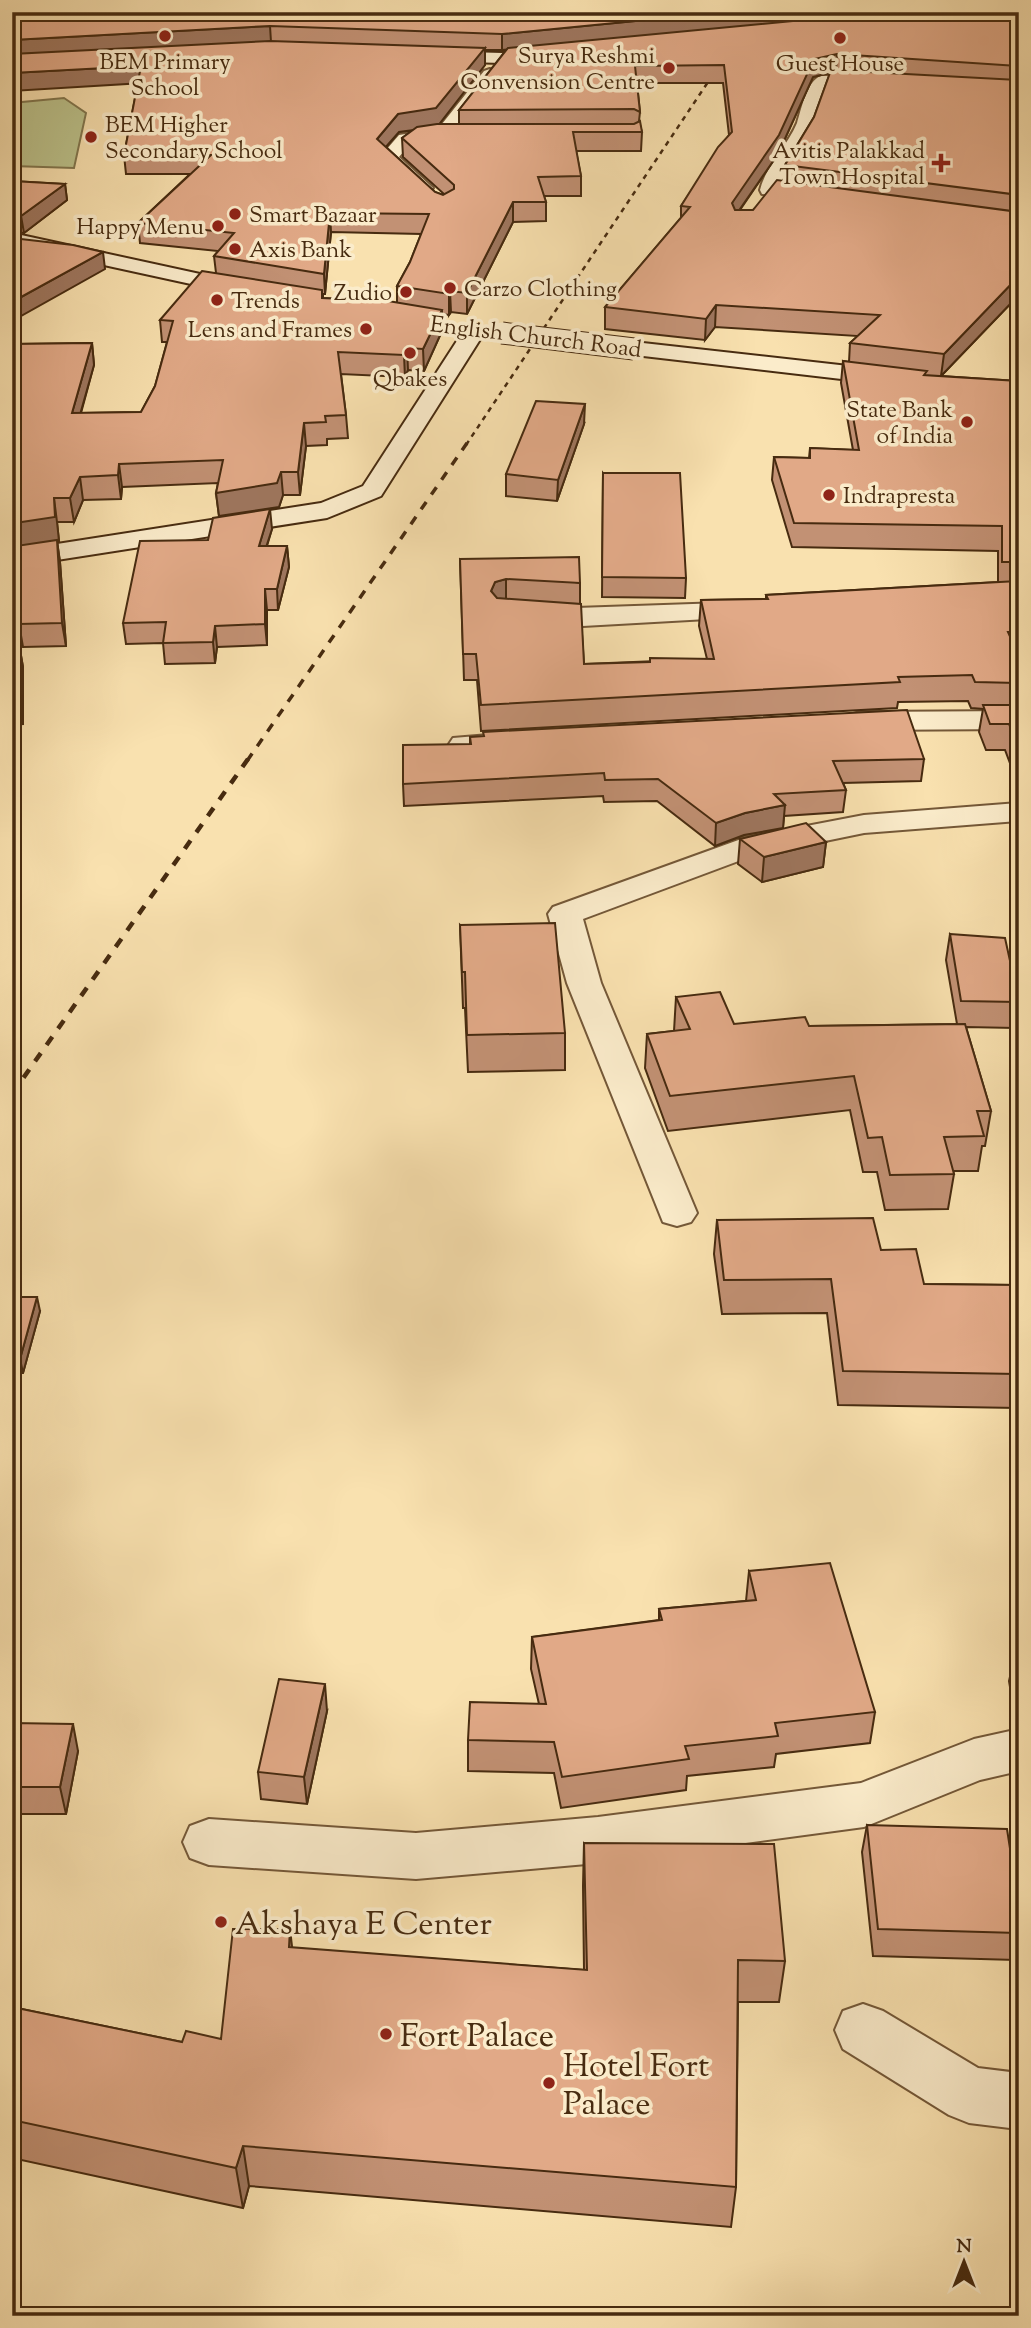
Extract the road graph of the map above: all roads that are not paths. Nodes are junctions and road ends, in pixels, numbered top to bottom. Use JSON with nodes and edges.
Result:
{"nodes":[{"id":1,"x":569,"y":52,"type":"edge"},
{"id":2,"x":417,"y":56,"type":"edge"},
{"id":3,"x":502,"y":58,"type":"junction"},
{"id":4,"x":891,"y":82,"type":"edge"},
{"id":5,"x":444,"y":133,"type":"junction"},
{"id":6,"x":467,"y":137,"type":"edge"},
{"id":7,"x":769,"y":190,"type":"junction"},
{"id":8,"x":840,"y":197,"type":"edge"},
{"id":9,"x":435,"y":198,"type":"edge"},
{"id":10,"x":756,"y":207,"type":"edge"},
{"id":11,"x":12,"y":239,"type":"edge"},
{"id":12,"x":272,"y":295,"type":"edge"},
{"id":13,"x":448,"y":325,"type":"dead end"},
{"id":14,"x":475,"y":330,"type":"junction"},
{"id":15,"x":914,"y":381,"type":"edge"},
{"id":16,"x":12,"y":559,"type":"edge"},
{"id":17,"x":771,"y":609,"type":"edge"},
{"id":18,"x":507,"y":614,"type":"edge"},
{"id":19,"x":1019,"y":720,"type":"edge"},
{"id":20,"x":833,"y":723,"type":"edge"},
{"id":21,"x":546,"y":739,"type":"edge"},
{"id":22,"x":464,"y":744,"type":"edge"},
{"id":23,"x":1019,"y":811,"type":"edge"},
{"id":24,"x":677,"y":1213,"type":"dead end"},
{"id":25,"x":1019,"y":1750,"type":"edge"},
{"id":26,"x":209,"y":1842,"type":"dead end"},
{"id":27,"x":863,"y":2030,"type":"dead end"},
{"id":28,"x":1019,"y":2101,"type":"edge"}],
"edges":[{"from":1,"to":3,"type":"street"},
{"from":2,"to":3,"type":"street"},
{"from":3,"to":5,"type":"street"},
{"from":4,"to":7,"type":"street"},
{"from":5,"to":6,"type":"street"},
{"from":5,"to":9,"type":"street"},
{"from":7,"to":8,"type":"street"},
{"from":7,"to":10,"type":"street"},
{"from":11,"to":12,"type":"street"},
{"from":13,"to":14,"type":"street","name":"English Church Road"},
{"from":14,"to":15,"type":"street","name":"English Church Road","bridge":true},
{"from":14,"to":16,"type":"street"},
{"from":17,"to":18,"type":"street"},
{"from":19,"to":20,"type":"street"},
{"from":21,"to":22,"type":"street"},
{"from":23,"to":24,"type":"street"},
{"from":25,"to":26,"type":"street"},
{"from":27,"to":28,"type":"street"}]}
